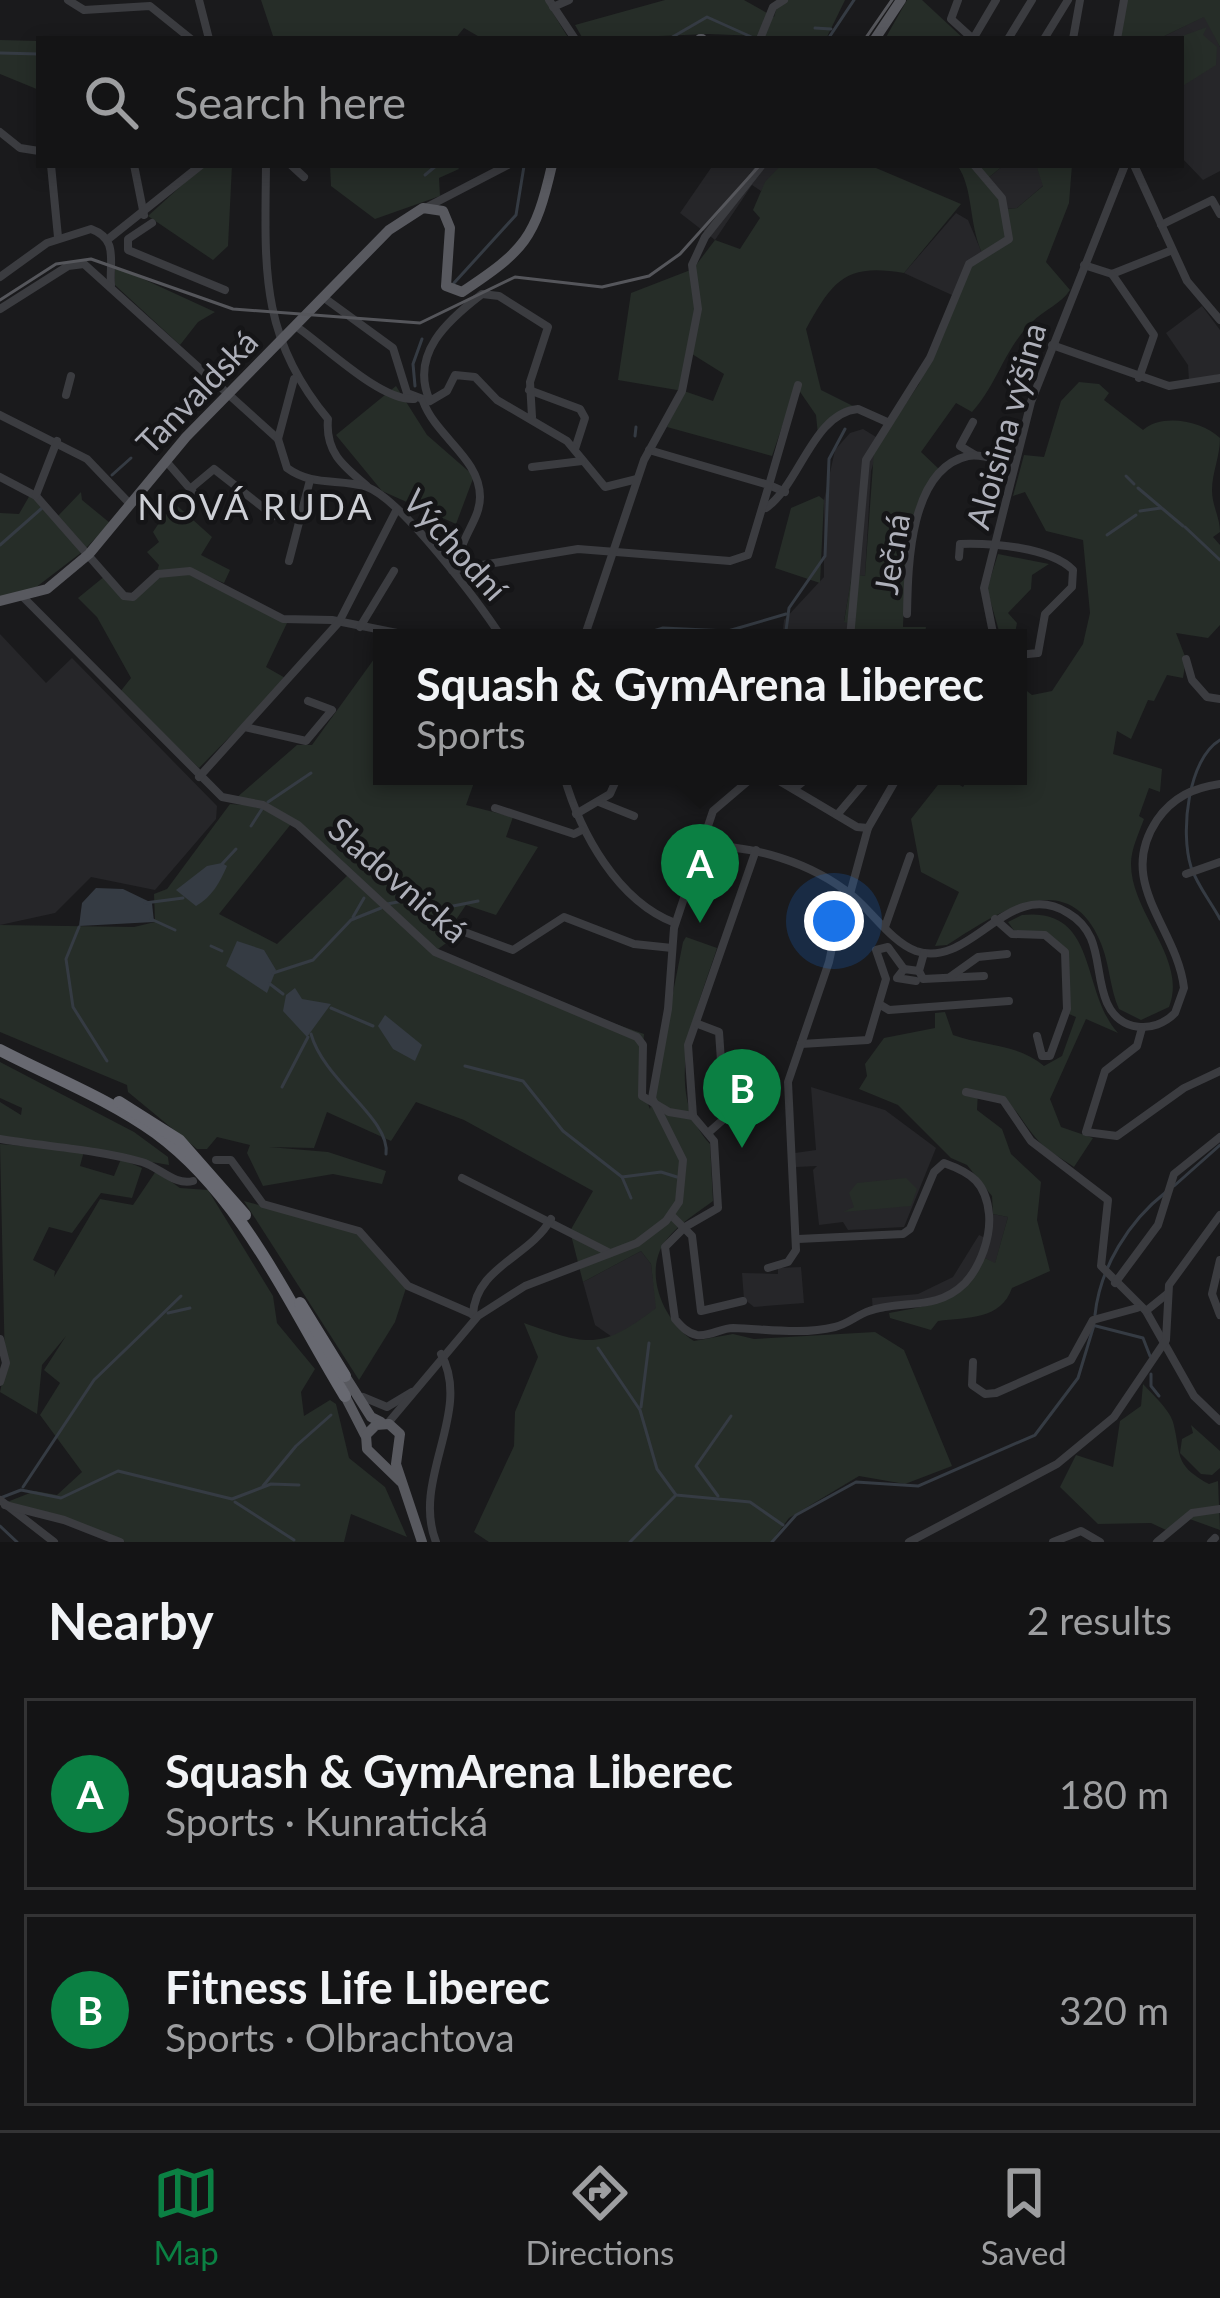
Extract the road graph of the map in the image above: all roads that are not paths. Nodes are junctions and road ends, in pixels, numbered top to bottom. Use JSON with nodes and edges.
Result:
{"nodes":[{"id":1,"x":68,"y":0,"type":"edge"},
{"id":2,"x":199,"y":0,"type":"edge"},
{"id":3,"x":569,"y":0,"type":"edge"},
{"id":4,"x":784,"y":0,"type":"edge"},
{"id":5,"x":901,"y":0,"type":"edge"},
{"id":6,"x":958,"y":0,"type":"edge"},
{"id":7,"x":997,"y":0,"type":"edge"},
{"id":8,"x":1032,"y":0,"type":"edge"},
{"id":9,"x":1068,"y":0,"type":"edge"},
{"id":10,"x":1080,"y":0,"type":"edge"},
{"id":11,"x":1124,"y":0,"type":"edge"},
{"id":12,"x":551,"y":3,"type":"edge"},
{"id":13,"x":567,"y":30,"type":"junction"},
{"id":14,"x":187,"y":36,"type":"edge"},
{"id":15,"x":208,"y":36,"type":"edge"},
{"id":16,"x":560,"y":36,"type":"edge"},
{"id":17,"x":572,"y":36,"type":"edge"},
{"id":18,"x":761,"y":36,"type":"edge"},
{"id":19,"x":877,"y":36,"type":"edge"},
{"id":20,"x":970,"y":36,"type":"edge"},
{"id":21,"x":975,"y":36,"type":"edge"},
{"id":22,"x":1010,"y":36,"type":"edge"},
{"id":23,"x":1046,"y":36,"type":"edge"},
{"id":24,"x":1074,"y":36,"type":"edge"},
{"id":25,"x":1118,"y":36,"type":"edge"},
{"id":26,"x":1,"y":134,"type":"edge"},
{"id":27,"x":36,"y":151,"type":"edge"},
{"id":28,"x":51,"y":168,"type":"edge"},
{"id":29,"x":135,"y":168,"type":"edge"},
{"id":30,"x":198,"y":168,"type":"edge"},
{"id":31,"x":266,"y":168,"type":"edge"},
{"id":32,"x":294,"y":168,"type":"edge"},
{"id":33,"x":502,"y":168,"type":"edge"},
{"id":34,"x":551,"y":168,"type":"edge"},
{"id":35,"x":760,"y":168,"type":"edge"},
{"id":36,"x":977,"y":168,"type":"edge"},
{"id":37,"x":1124,"y":168,"type":"edge"},
{"id":38,"x":1135,"y":168,"type":"edge"},
{"id":39,"x":304,"y":177,"type":"dead end"},
{"id":40,"x":427,"y":207,"type":"junction"},
{"id":41,"x":1220,"y":214,"type":"edge"},
{"id":42,"x":145,"y":220,"type":"junction"},
{"id":43,"x":1161,"y":225,"type":"junction"},
{"id":44,"x":58,"y":237,"type":"junction"},
{"id":45,"x":107,"y":240,"type":"junction"},
{"id":46,"x":1170,"y":250,"type":"junction"},
{"id":47,"x":1084,"y":265,"type":"junction"},
{"id":48,"x":1112,"y":274,"type":"junction"},
{"id":49,"x":0,"y":277,"type":"edge"},
{"id":50,"x":111,"y":287,"type":"junction"},
{"id":51,"x":224,"y":290,"type":"dead end"},
{"id":52,"x":323,"y":298,"type":"junction"},
{"id":53,"x":0,"y":310,"type":"edge"},
{"id":54,"x":1220,"y":320,"type":"edge"},
{"id":55,"x":297,"y":327,"type":"junction"},
{"id":56,"x":282,"y":343,"type":"junction"},
{"id":57,"x":1052,"y":345,"type":"junction"},
{"id":58,"x":71,"y":376,"type":"dead end"},
{"id":59,"x":1139,"y":378,"type":"junction"},
{"id":60,"x":1220,"y":378,"type":"edge"},
{"id":61,"x":294,"y":379,"type":"junction"},
{"id":62,"x":798,"y":385,"type":"dead end"},
{"id":63,"x":529,"y":390,"type":"junction"},
{"id":64,"x":66,"y":395,"type":"dead end"},
{"id":65,"x":228,"y":395,"type":"junction"},
{"id":66,"x":423,"y":401,"type":"junction"},
{"id":67,"x":0,"y":415,"type":"edge"},
{"id":68,"x":532,"y":417,"type":"junction"},
{"id":69,"x":886,"y":422,"type":"junction"},
{"id":70,"x":973,"y":422,"type":"dead end"},
{"id":71,"x":278,"y":439,"type":"junction"},
{"id":72,"x":57,"y":441,"type":"junction"},
{"id":73,"x":575,"y":449,"type":"junction"},
{"id":74,"x":649,"y":450,"type":"junction"},
{"id":75,"x":975,"y":454,"type":"junction"},
{"id":76,"x":165,"y":460,"type":"junction"},
{"id":77,"x":582,"y":461,"type":"junction"},
{"id":78,"x":1014,"y":465,"type":"junction"},
{"id":79,"x":532,"y":467,"type":"dead end"},
{"id":80,"x":0,"y":477,"type":"edge"},
{"id":81,"x":637,"y":479,"type":"junction"},
{"id":82,"x":310,"y":480,"type":"junction"},
{"id":83,"x":770,"y":484,"type":"junction"},
{"id":84,"x":368,"y":487,"type":"junction"},
{"id":85,"x":190,"y":489,"type":"junction"},
{"id":86,"x":785,"y":492,"type":"junction"},
{"id":87,"x":36,"y":496,"type":"junction"},
{"id":88,"x":130,"y":504,"type":"junction"},
{"id":89,"x":205,"y":506,"type":"dead end"},
{"id":90,"x":397,"y":509,"type":"junction"},
{"id":91,"x":764,"y":509,"type":"junction"},
{"id":92,"x":274,"y":516,"type":"dead end"},
{"id":93,"x":995,"y":546,"type":"junction"},
{"id":94,"x":89,"y":554,"type":"junction"},
{"id":95,"x":614,"y":556,"type":"junction"},
{"id":96,"x":959,"y":557,"type":"dead end"},
{"id":97,"x":289,"y":561,"type":"dead end"},
{"id":98,"x":455,"y":569,"type":"junction"},
{"id":99,"x":394,"y":571,"type":"dead end"},
{"id":100,"x":22,"y":597,"type":"junction"},
{"id":101,"x":0,"y":601,"type":"edge"},
{"id":102,"x":907,"y":614,"type":"dead end"},
{"id":103,"x":339,"y":622,"type":"junction"},
{"id":104,"x":360,"y":627,"type":"junction"},
{"id":105,"x":373,"y":629,"type":"edge"},
{"id":106,"x":496,"y":629,"type":"edge"},
{"id":107,"x":587,"y":629,"type":"edge"},
{"id":108,"x":851,"y":629,"type":"edge"},
{"id":109,"x":992,"y":629,"type":"edge"},
{"id":110,"x":1027,"y":654,"type":"edge"},
{"id":111,"x":1186,"y":659,"type":"dead end"},
{"id":112,"x":1220,"y":698,"type":"edge"},
{"id":113,"x":308,"y":701,"type":"dead end"},
{"id":114,"x":245,"y":727,"type":"junction"},
{"id":115,"x":200,"y":777,"type":"junction"},
{"id":116,"x":1220,"y":784,"type":"edge"},
{"id":117,"x":567,"y":785,"type":"edge"},
{"id":118,"x":611,"y":785,"type":"edge"},
{"id":119,"x":742,"y":785,"type":"edge"},
{"id":120,"x":787,"y":785,"type":"edge"},
{"id":121,"x":799,"y":785,"type":"edge"},
{"id":122,"x":862,"y":785,"type":"edge"},
{"id":123,"x":893,"y":785,"type":"edge"},
{"id":124,"x":794,"y":789,"type":"junction"},
{"id":125,"x":599,"y":802,"type":"junction"},
{"id":126,"x":495,"y":808,"type":"dead end"},
{"id":127,"x":576,"y":814,"type":"junction"},
{"id":128,"x":837,"y":815,"type":"junction"},
{"id":129,"x":634,"y":816,"type":"dead end"},
{"id":130,"x":868,"y":828,"type":"junction"},
{"id":131,"x":582,"y":830,"type":"junction"},
{"id":132,"x":699,"y":845,"type":"junction"},
{"id":133,"x":756,"y":850,"type":"junction"},
{"id":134,"x":910,"y":856,"type":"dead end"},
{"id":135,"x":1220,"y":862,"type":"edge"},
{"id":136,"x":1190,"y":872,"type":"dead end"},
{"id":137,"x":847,"y":892,"type":"junction"},
{"id":138,"x":995,"y":919,"type":"junction"},
{"id":139,"x":675,"y":923,"type":"junction"},
{"id":140,"x":885,"y":927,"type":"junction"},
{"id":141,"x":467,"y":933,"type":"dead end"},
{"id":142,"x":671,"y":948,"type":"junction"},
{"id":143,"x":924,"y":953,"type":"junction"},
{"id":144,"x":1007,"y":954,"type":"dead end"},
{"id":145,"x":917,"y":976,"type":"junction"},
{"id":146,"x":984,"y":976,"type":"dead end"},
{"id":147,"x":949,"y":978,"type":"junction"},
{"id":148,"x":1010,"y":1000,"type":"dead end"},
{"id":149,"x":879,"y":1004,"type":"junction"},
{"id":150,"x":698,"y":1024,"type":"junction"},
{"id":151,"x":1142,"y":1028,"type":"junction"},
{"id":152,"x":1037,"y":1036,"type":"dead end"},
{"id":153,"x":801,"y":1045,"type":"junction"},
{"id":154,"x":0,"y":1046,"type":"edge"},
{"id":155,"x":1220,"y":1071,"type":"edge"},
{"id":156,"x":966,"y":1092,"type":"dead end"},
{"id":157,"x":654,"y":1105,"type":"junction"},
{"id":158,"x":693,"y":1116,"type":"junction"},
{"id":159,"x":708,"y":1133,"type":"junction"},
{"id":160,"x":1220,"y":1137,"type":"edge"},
{"id":161,"x":0,"y":1139,"type":"edge"},
{"id":162,"x":201,"y":1168,"type":"junction"},
{"id":163,"x":462,"y":1178,"type":"dead end"},
{"id":164,"x":211,"y":1179,"type":"junction"},
{"id":165,"x":671,"y":1215,"type":"junction"},
{"id":166,"x":1220,"y":1215,"type":"edge"},
{"id":167,"x":551,"y":1219,"type":"junction"},
{"id":168,"x":686,"y":1227,"type":"junction"},
{"id":169,"x":798,"y":1239,"type":"junction"},
{"id":170,"x":611,"y":1253,"type":"junction"},
{"id":171,"x":1220,"y":1260,"type":"edge"},
{"id":172,"x":768,"y":1268,"type":"dead end"},
{"id":173,"x":1110,"y":1277,"type":"junction"},
{"id":174,"x":1167,"y":1294,"type":"junction"},
{"id":175,"x":742,"y":1301,"type":"dead end"},
{"id":176,"x":1141,"y":1309,"type":"junction"},
{"id":177,"x":1220,"y":1315,"type":"edge"},
{"id":178,"x":476,"y":1316,"type":"junction"},
{"id":179,"x":0,"y":1339,"type":"edge"},
{"id":180,"x":1166,"y":1340,"type":"junction"},
{"id":181,"x":441,"y":1354,"type":"junction"},
{"id":182,"x":973,"y":1362,"type":"dead end"},
{"id":183,"x":345,"y":1376,"type":"junction"},
{"id":184,"x":0,"y":1382,"type":"edge"},
{"id":185,"x":418,"y":1387,"type":"junction"},
{"id":186,"x":345,"y":1396,"type":"joint"},
{"id":187,"x":407,"y":1403,"type":"junction"},
{"id":188,"x":1220,"y":1421,"type":"edge"},
{"id":189,"x":385,"y":1423,"type":"junction"},
{"id":190,"x":400,"y":1434,"type":"junction"},
{"id":191,"x":365,"y":1438,"type":"junction"},
{"id":192,"x":389,"y":1458,"type":"junction"},
{"id":193,"x":3,"y":1503,"type":"edge"},
{"id":194,"x":1220,"y":1509,"type":"edge"},
{"id":195,"x":54,"y":1542,"type":"edge"},
{"id":196,"x":120,"y":1542,"type":"edge"},
{"id":197,"x":422,"y":1542,"type":"edge"},
{"id":198,"x":436,"y":1542,"type":"edge"},
{"id":199,"x":909,"y":1542,"type":"edge"},
{"id":200,"x":1053,"y":1542,"type":"edge"},
{"id":201,"x":1100,"y":1542,"type":"edge"},
{"id":202,"x":1157,"y":1542,"type":"edge"}],
"edges":[{"from":1,"to":14,"type":"street"},
{"from":2,"to":15,"type":"street"},
{"from":3,"to":12,"type":"street"},
{"from":4,"to":18,"type":"street"},
{"from":5,"to":19,"type":"main road"},
{"from":6,"to":20,"type":"street"},
{"from":7,"to":21,"type":"street"},
{"from":8,"to":22,"type":"street"},
{"from":9,"to":23,"type":"street"},
{"from":10,"to":24,"type":"street"},
{"from":11,"to":25,"type":"street"},
{"from":12,"to":13,"type":"street"},
{"from":13,"to":16,"type":"street"},
{"from":13,"to":17,"type":"street"},
{"from":26,"to":27,"type":"street"},
{"from":28,"to":44,"type":"street"},
{"from":29,"to":42,"type":"street"},
{"from":30,"to":42,"type":"street"},
{"from":31,"to":56,"type":"street","name":"Východní"},
{"from":32,"to":39,"type":"street"},
{"from":33,"to":40,"type":"street"},
{"from":34,"to":40,"type":"main road"},
{"from":35,"to":74,"type":"street"},
{"from":36,"to":69,"type":"street"},
{"from":37,"to":47,"type":"street","name":"Aloisina výšina"},
{"from":38,"to":43,"type":"street"},
{"from":40,"to":52,"type":"main road","name":"Tanvaldská"},
{"from":41,"to":43,"type":"street"},
{"from":42,"to":45,"type":"street"},
{"from":42,"to":51,"type":"street"},
{"from":43,"to":46,"type":"street"},
{"from":44,"to":45,"type":"street"},
{"from":44,"to":49,"type":"street"},
{"from":45,"to":50,"type":"street"},
{"from":46,"to":48,"type":"street"},
{"from":46,"to":54,"type":"street"},
{"from":47,"to":48,"type":"street"},
{"from":47,"to":57,"type":"street","name":"Aloisina výšina"},
{"from":48,"to":59,"type":"street"},
{"from":50,"to":53,"type":"street"},
{"from":50,"to":65,"type":"street"},
{"from":52,"to":55,"type":"main road","name":"Tanvaldská"},
{"from":52,"to":66,"type":"street"},
{"from":55,"to":56,"type":"main road","name":"Tanvaldská"},
{"from":55,"to":66,"type":"street"},
{"from":56,"to":61,"type":"street","name":"Východní"},
{"from":56,"to":65,"type":"main road","name":"Tanvaldská"},
{"from":57,"to":59,"type":"street"},
{"from":57,"to":78,"type":"street","name":"Aloisina výšina"},
{"from":58,"to":64,"type":"street"},
{"from":59,"to":60,"type":"street"},
{"from":61,"to":71,"type":"street"},
{"from":61,"to":84,"type":"street","name":"Východní"},
{"from":62,"to":83,"type":"street"},
{"from":63,"to":66,"type":"street"},
{"from":63,"to":68,"type":"street"},
{"from":63,"to":73,"type":"street"},
{"from":65,"to":71,"type":"street"},
{"from":65,"to":76,"type":"main road","name":"Tanvaldská"},
{"from":66,"to":68,"type":"street"},
{"from":66,"to":98,"type":"street"},
{"from":67,"to":72,"type":"street"},
{"from":68,"to":73,"type":"street"},
{"from":69,"to":86,"type":"street"},
{"from":69,"to":108,"type":"street"},
{"from":70,"to":75,"type":"street"},
{"from":71,"to":82,"type":"street"},
{"from":72,"to":87,"type":"street"},
{"from":72,"to":88,"type":"street"},
{"from":73,"to":77,"type":"street"},
{"from":74,"to":81,"type":"street"},
{"from":74,"to":83,"type":"street"},
{"from":75,"to":78,"type":"street"},
{"from":75,"to":102,"type":"street","name":"Ječná"},
{"from":76,"to":85,"type":"street"},
{"from":76,"to":88,"type":"main road","name":"Tanvaldská"},
{"from":77,"to":79,"type":"street"},
{"from":77,"to":81,"type":"street"},
{"from":78,"to":93,"type":"street","name":"Aloisina výšina"},
{"from":80,"to":87,"type":"street"},
{"from":81,"to":95,"type":"street"},
{"from":82,"to":84,"type":"street","name":"Východní"},
{"from":82,"to":97,"type":"street"},
{"from":83,"to":86,"type":"street"},
{"from":83,"to":91,"type":"street"},
{"from":84,"to":90,"type":"street","name":"Východní"},
{"from":85,"to":89,"type":"street"},
{"from":85,"to":92,"type":"street"},
{"from":86,"to":91,"type":"street"},
{"from":87,"to":94,"type":"street"},
{"from":88,"to":94,"type":"main road","name":"Tanvaldská"},
{"from":90,"to":98,"type":"street","name":"Východní"},
{"from":90,"to":103,"type":"street"},
{"from":91,"to":95,"type":"street"},
{"from":93,"to":96,"type":"street"},
{"from":93,"to":109,"type":"street","name":"Aloisina výšina"},
{"from":93,"to":110,"type":"street"},
{"from":94,"to":100,"type":"main road","name":"Tanvaldská"},
{"from":94,"to":103,"type":"street"},
{"from":95,"to":98,"type":"street"},
{"from":95,"to":107,"type":"street"},
{"from":98,"to":106,"type":"street","name":"Východní"},
{"from":99,"to":104,"type":"street"},
{"from":100,"to":101,"type":"main road","name":"Tanvaldská"},
{"from":100,"to":115,"type":"street","name":"Sladovnická"},
{"from":103,"to":104,"type":"street"},
{"from":103,"to":114,"type":"street"},
{"from":104,"to":105,"type":"street"},
{"from":111,"to":112,"type":"street"},
{"from":113,"to":114,"type":"street"},
{"from":114,"to":115,"type":"street"},
{"from":115,"to":157,"type":"street","name":"Sladovnická"},
{"from":116,"to":151,"type":"street"},
{"from":117,"to":127,"type":"street"},
{"from":118,"to":125,"type":"street"},
{"from":119,"to":132,"type":"street"},
{"from":120,"to":124,"type":"street"},
{"from":121,"to":124,"type":"street"},
{"from":122,"to":128,"type":"street"},
{"from":123,"to":130,"type":"street"},
{"from":124,"to":128,"type":"street"},
{"from":125,"to":127,"type":"street"},
{"from":125,"to":129,"type":"street"},
{"from":126,"to":131,"type":"street"},
{"from":127,"to":131,"type":"street"},
{"from":128,"to":130,"type":"street"},
{"from":130,"to":137,"type":"street"},
{"from":131,"to":139,"type":"street"},
{"from":132,"to":133,"type":"street"},
{"from":132,"to":139,"type":"street"},
{"from":133,"to":137,"type":"street"},
{"from":133,"to":150,"type":"street"},
{"from":134,"to":140,"type":"street"},
{"from":135,"to":136,"type":"street"},
{"from":137,"to":140,"type":"street"},
{"from":137,"to":153,"type":"street"},
{"from":138,"to":143,"type":"street"},
{"from":138,"to":151,"type":"street"},
{"from":138,"to":152,"type":"street"},
{"from":139,"to":142,"type":"street"},
{"from":140,"to":143,"type":"street"},
{"from":141,"to":142,"type":"street"},
{"from":142,"to":157,"type":"street"},
{"from":143,"to":145,"type":"street"},
{"from":144,"to":147,"type":"street"},
{"from":145,"to":147,"type":"street"},
{"from":145,"to":149,"type":"street"},
{"from":146,"to":147,"type":"street"},
{"from":148,"to":149,"type":"street"},
{"from":149,"to":153,"type":"street"},
{"from":150,"to":158,"type":"street"},
{"from":150,"to":159,"type":"street"},
{"from":151,"to":155,"type":"street"},
{"from":153,"to":169,"type":"street"},
{"from":154,"to":162,"type":"highway"},
{"from":156,"to":173,"type":"street"},
{"from":157,"to":158,"type":"street"},
{"from":157,"to":165,"type":"street"},
{"from":158,"to":159,"type":"street"},
{"from":159,"to":168,"type":"street"},
{"from":160,"to":173,"type":"street"},
{"from":161,"to":162,"type":"street"},
{"from":162,"to":164,"type":"highway"},
{"from":162,"to":178,"type":"street"},
{"from":163,"to":167,"type":"street"},
{"from":164,"to":183,"type":"highway"},
{"from":164,"to":186,"type":"highway"},
{"from":165,"to":168,"type":"street"},
{"from":165,"to":170,"type":"street"},
{"from":166,"to":174,"type":"street"},
{"from":167,"to":170,"type":"street"},
{"from":167,"to":178,"type":"street"},
{"from":168,"to":169,"type":"street"},
{"from":168,"to":175,"type":"street"},
{"from":169,"to":172,"type":"street"},
{"from":170,"to":178,"type":"street"},
{"from":171,"to":177,"type":"street"},
{"from":173,"to":176,"type":"street"},
{"from":174,"to":176,"type":"street"},
{"from":174,"to":180,"type":"street"},
{"from":176,"to":180,"type":"street"},
{"from":176,"to":182,"type":"street"},
{"from":178,"to":181,"type":"street"},
{"from":179,"to":184,"type":"street"},
{"from":180,"to":188,"type":"street"},
{"from":180,"to":199,"type":"street"},
{"from":181,"to":185,"type":"street"},
{"from":181,"to":198,"type":"street"},
{"from":183,"to":185,"type":"street"},
{"from":183,"to":189,"type":"main road"},
{"from":185,"to":187,"type":"street"},
{"from":186,"to":191,"type":"main road"},
{"from":187,"to":189,"type":"street"},
{"from":187,"to":190,"type":"street"},
{"from":189,"to":190,"type":"main road"},
{"from":189,"to":191,"type":"main road"},
{"from":190,"to":192,"type":"main road"},
{"from":191,"to":192,"type":"main road"},
{"from":192,"to":197,"type":"main road"},
{"from":193,"to":195,"type":"street"},
{"from":193,"to":196,"type":"street"},
{"from":194,"to":202,"type":"street"},
{"from":200,"to":201,"type":"street"}]}
